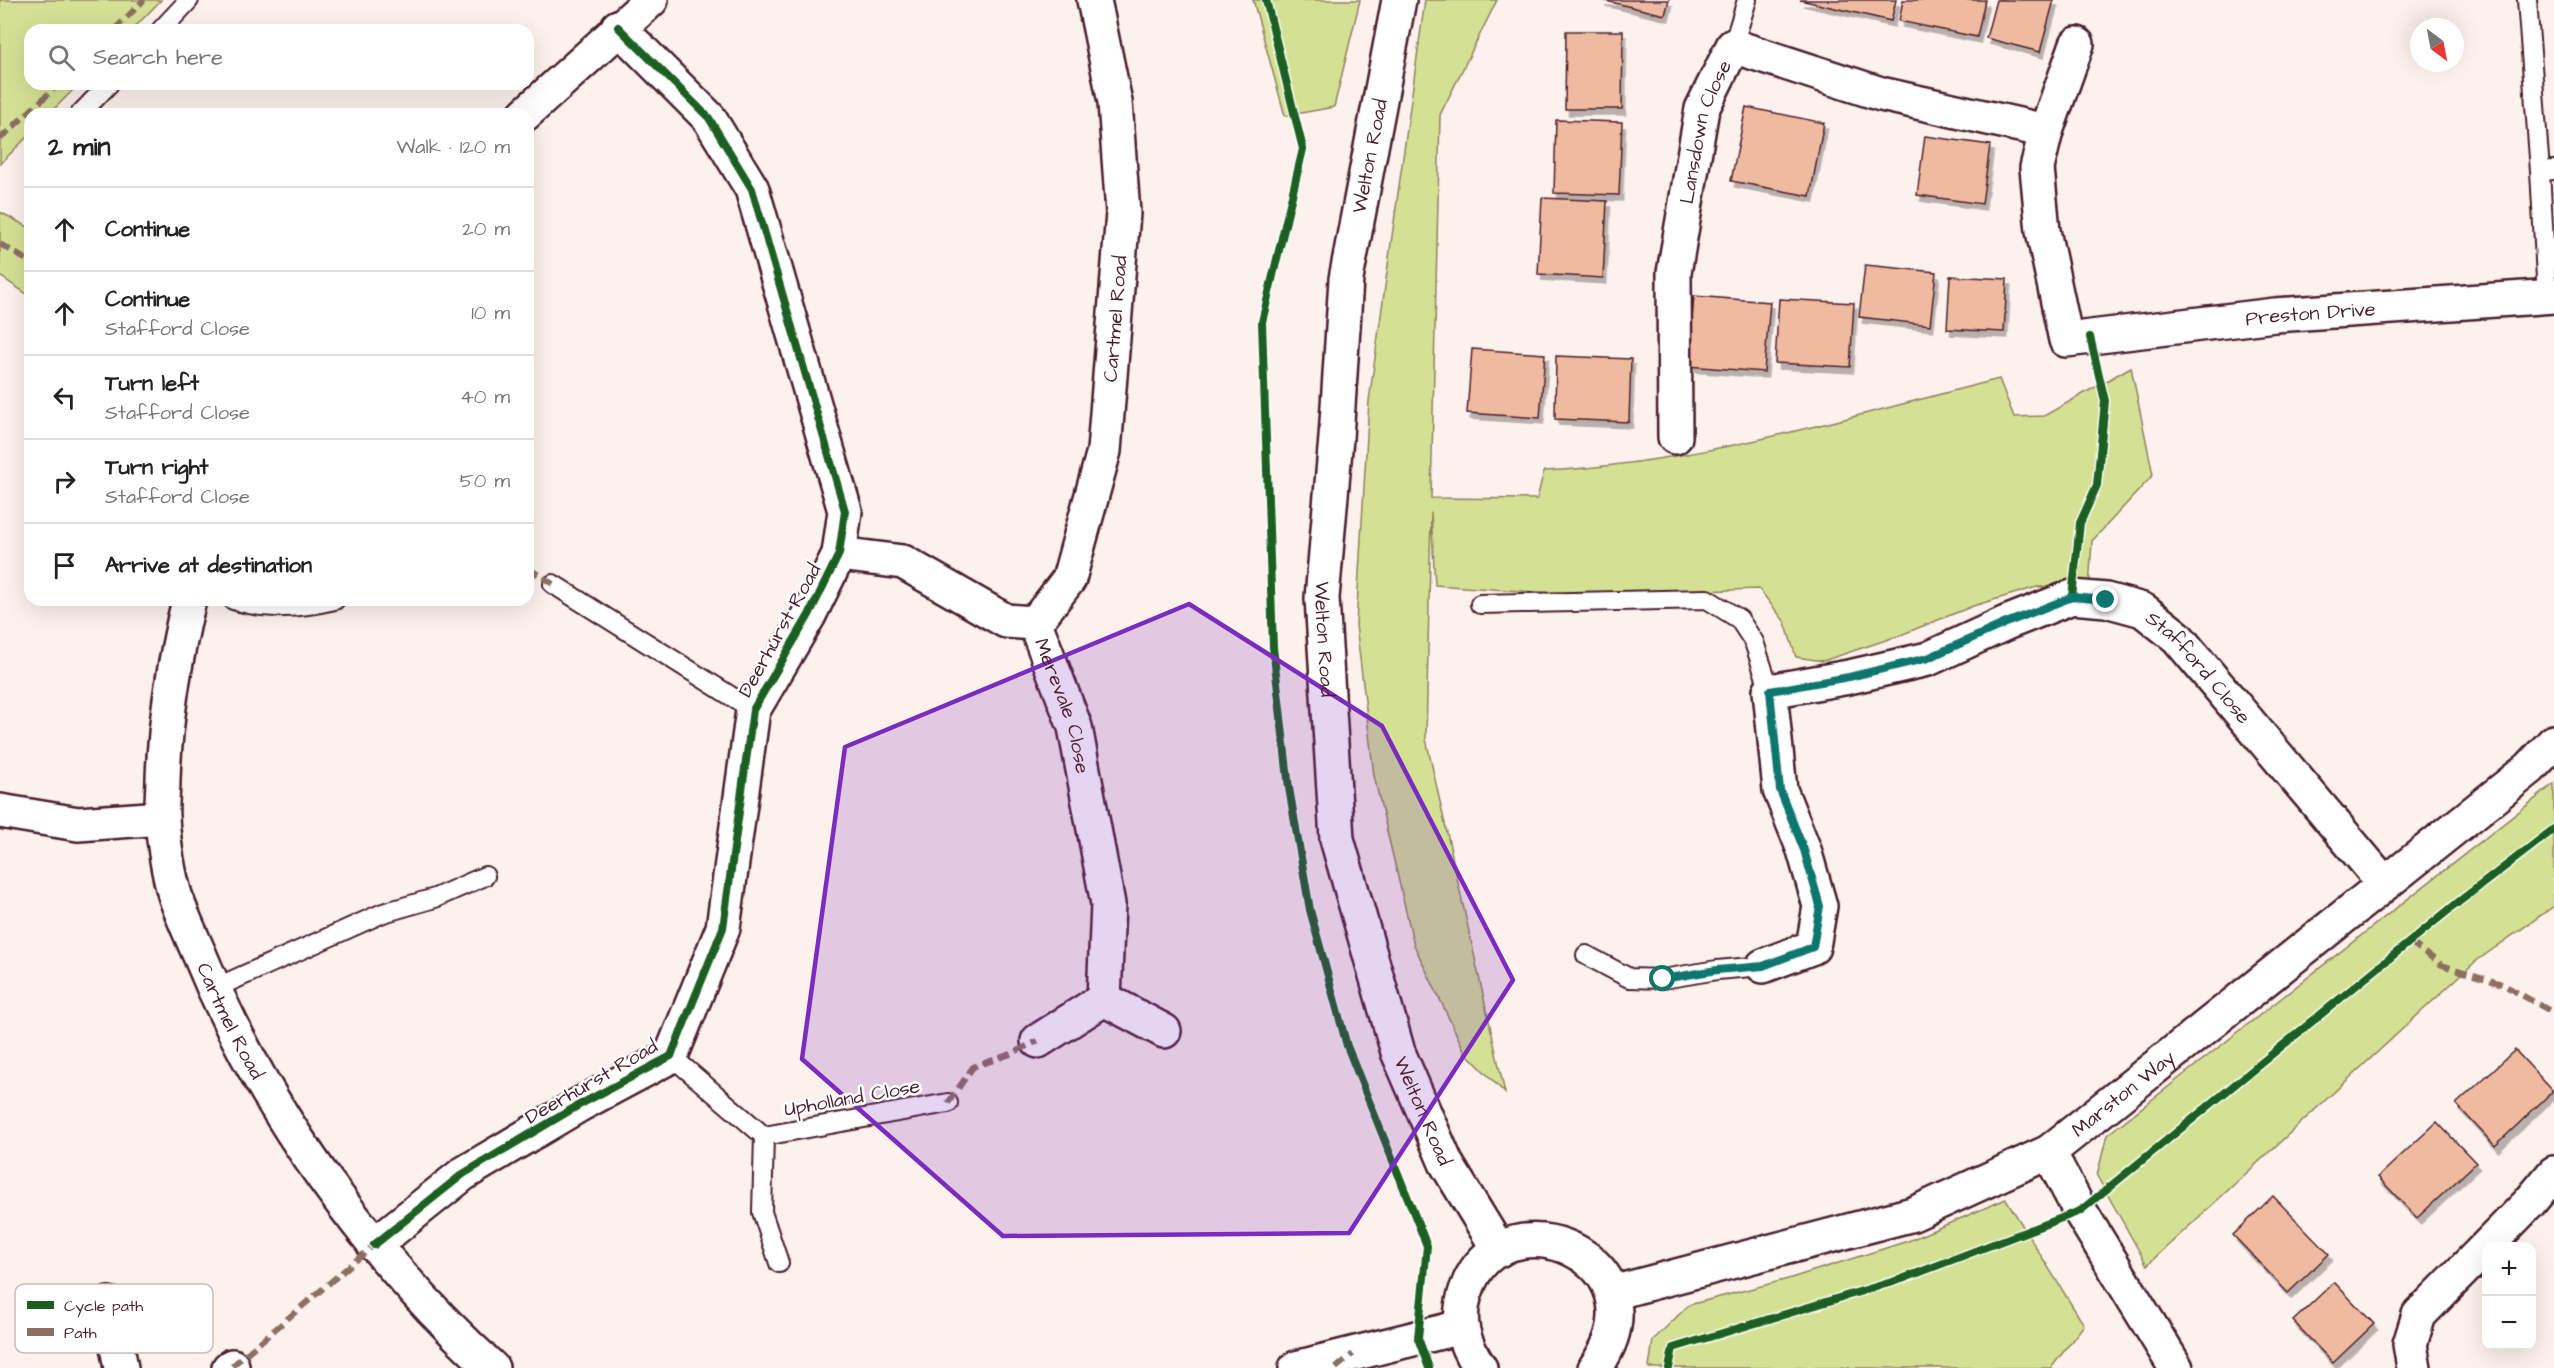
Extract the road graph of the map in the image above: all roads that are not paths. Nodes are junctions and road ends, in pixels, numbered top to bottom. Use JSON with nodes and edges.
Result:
{"nodes":[{"id":1,"x":189,"y":0,"type":"edge"},
{"id":2,"x":651,"y":0,"type":"edge"},
{"id":3,"x":1094,"y":0,"type":"edge"},
{"id":4,"x":1399,"y":0,"type":"edge"},
{"id":5,"x":1747,"y":0,"type":"edge"},
{"id":6,"x":2527,"y":0,"type":"edge"},
{"id":7,"x":167,"y":24,"type":"edge"},
{"id":8,"x":618,"y":27,"type":"junction"},
{"id":9,"x":2077,"y":44,"type":"dead end"},
{"id":10,"x":1733,"y":46,"type":"junction"},
{"id":11,"x":103,"y":90,"type":"edge"},
{"id":12,"x":86,"y":108,"type":"edge"},
{"id":13,"x":531,"y":108,"type":"edge"},
{"id":14,"x":2046,"y":131,"type":"junction"},
{"id":15,"x":2547,"y":171,"type":"edge"},
{"id":16,"x":2551,"y":296,"type":"edge"},
{"id":17,"x":1675,"y":437,"type":"dead end"},
{"id":18,"x":839,"y":554,"type":"junction"},
{"id":19,"x":553,"y":584,"type":"dead end"},
{"id":20,"x":1480,"y":604,"type":"dead end"},
{"id":21,"x":188,"y":606,"type":"edge"},
{"id":22,"x":272,"y":606,"type":"edge"},
{"id":23,"x":306,"y":606,"type":"edge"},
{"id":24,"x":1035,"y":623,"type":"junction"},
{"id":25,"x":1770,"y":691,"type":"junction"},
{"id":26,"x":753,"y":710,"type":"junction"},
{"id":27,"x":2554,"y":742,"type":"edge"},
{"id":28,"x":0,"y":811,"type":"edge"},
{"id":29,"x":162,"y":818,"type":"junction"},
{"id":30,"x":485,"y":876,"type":"dead end"},
{"id":31,"x":2384,"y":883,"type":"junction"},
{"id":32,"x":1586,"y":955,"type":"dead end"},
{"id":33,"x":1763,"y":966,"type":"joint"},
{"id":34,"x":213,"y":989,"type":"junction"},
{"id":35,"x":1104,"y":999,"type":"junction"},
{"id":36,"x":1164,"y":1030,"type":"dead end"},
{"id":37,"x":1038,"y":1041,"type":"dead end"},
{"id":38,"x":671,"y":1056,"type":"junction"},
{"id":39,"x":948,"y":1103,"type":"dead end"},
{"id":40,"x":764,"y":1136,"type":"junction"},
{"id":41,"x":2049,"y":1152,"type":"junction"},
{"id":42,"x":2554,"y":1173,"type":"edge"},
{"id":43,"x":374,"y":1245,"type":"junction"},
{"id":44,"x":1499,"y":1250,"type":"junction"},
{"id":45,"x":779,"y":1263,"type":"dead end"},
{"id":46,"x":1612,"y":1293,"type":"junction"},
{"id":47,"x":1461,"y":1327,"type":"junction"},
{"id":48,"x":118,"y":1353,"type":"edge"},
{"id":49,"x":121,"y":1368,"type":"edge"},
{"id":50,"x":492,"y":1368,"type":"edge"},
{"id":51,"x":1296,"y":1368,"type":"edge"},
{"id":52,"x":1480,"y":1368,"type":"edge"},
{"id":53,"x":1595,"y":1368,"type":"edge"},
{"id":54,"x":2176,"y":1368,"type":"edge"},
{"id":55,"x":2414,"y":1368,"type":"edge"}],
"edges":[{"from":1,"to":7,"type":"lane"},
{"from":2,"to":8,"type":"street"},
{"from":3,"to":24,"type":"street","name":"Cartmel Road"},
{"from":4,"to":44,"type":"street","name":"Welton Road"},
{"from":5,"to":10,"type":"lane"},
{"from":6,"to":15,"type":"lane"},
{"from":8,"to":13,"type":"street"},
{"from":8,"to":18,"type":"street","name":"Deerhurst Road"},
{"from":9,"to":14,"type":"street"},
{"from":10,"to":14,"type":"street","name":"Lansdown Close"},
{"from":10,"to":17,"type":"street","name":"Lansdown Close"},
{"from":11,"to":12,"type":"lane"},
{"from":14,"to":16,"type":"street","name":"Preston Drive"},
{"from":15,"to":16,"type":"lane"},
{"from":18,"to":24,"type":"street","name":"Merevale Close"},
{"from":18,"to":26,"type":"street","name":"Deerhurst Road"},
{"from":19,"to":26,"type":"lane"},
{"from":20,"to":25,"type":"lane"},
{"from":21,"to":29,"type":"street","name":"Cartmel Road"},
{"from":22,"to":23,"type":"lane"},
{"from":24,"to":35,"type":"street","name":"Merevale Close"},
{"from":25,"to":31,"type":"street","name":"Stafford Close"},
{"from":25,"to":33,"type":"street"},
{"from":26,"to":38,"type":"street","name":"Deerhurst Road"},
{"from":27,"to":31,"type":"street","name":"Marston Way"},
{"from":28,"to":29,"type":"street"},
{"from":29,"to":34,"type":"street","name":"Cartmel Road"},
{"from":30,"to":34,"type":"lane"},
{"from":31,"to":41,"type":"street","name":"Marston Way"},
{"from":32,"to":33,"type":"lane"},
{"from":34,"to":43,"type":"street","name":"Cartmel Road"},
{"from":35,"to":36,"type":"street"},
{"from":35,"to":37,"type":"street"},
{"from":38,"to":40,"type":"lane","name":"Upholland Close"},
{"from":38,"to":43,"type":"street","name":"Deerhurst Road"},
{"from":39,"to":40,"type":"lane","name":"Upholland Close"},
{"from":40,"to":45,"type":"lane","name":"Upholland Close"},
{"from":41,"to":46,"type":"street","name":"Marston Way"},
{"from":41,"to":54,"type":"street"},
{"from":42,"to":55,"type":"street"},
{"from":43,"to":50,"type":"street","name":"Cartmel Road"},
{"from":44,"to":46,"type":"street"},
{"from":44,"to":47,"type":"street"},
{"from":46,"to":53,"type":"street"},
{"from":47,"to":51,"type":"street"},
{"from":47,"to":52,"type":"street"},
{"from":48,"to":49,"type":"street"}]}
